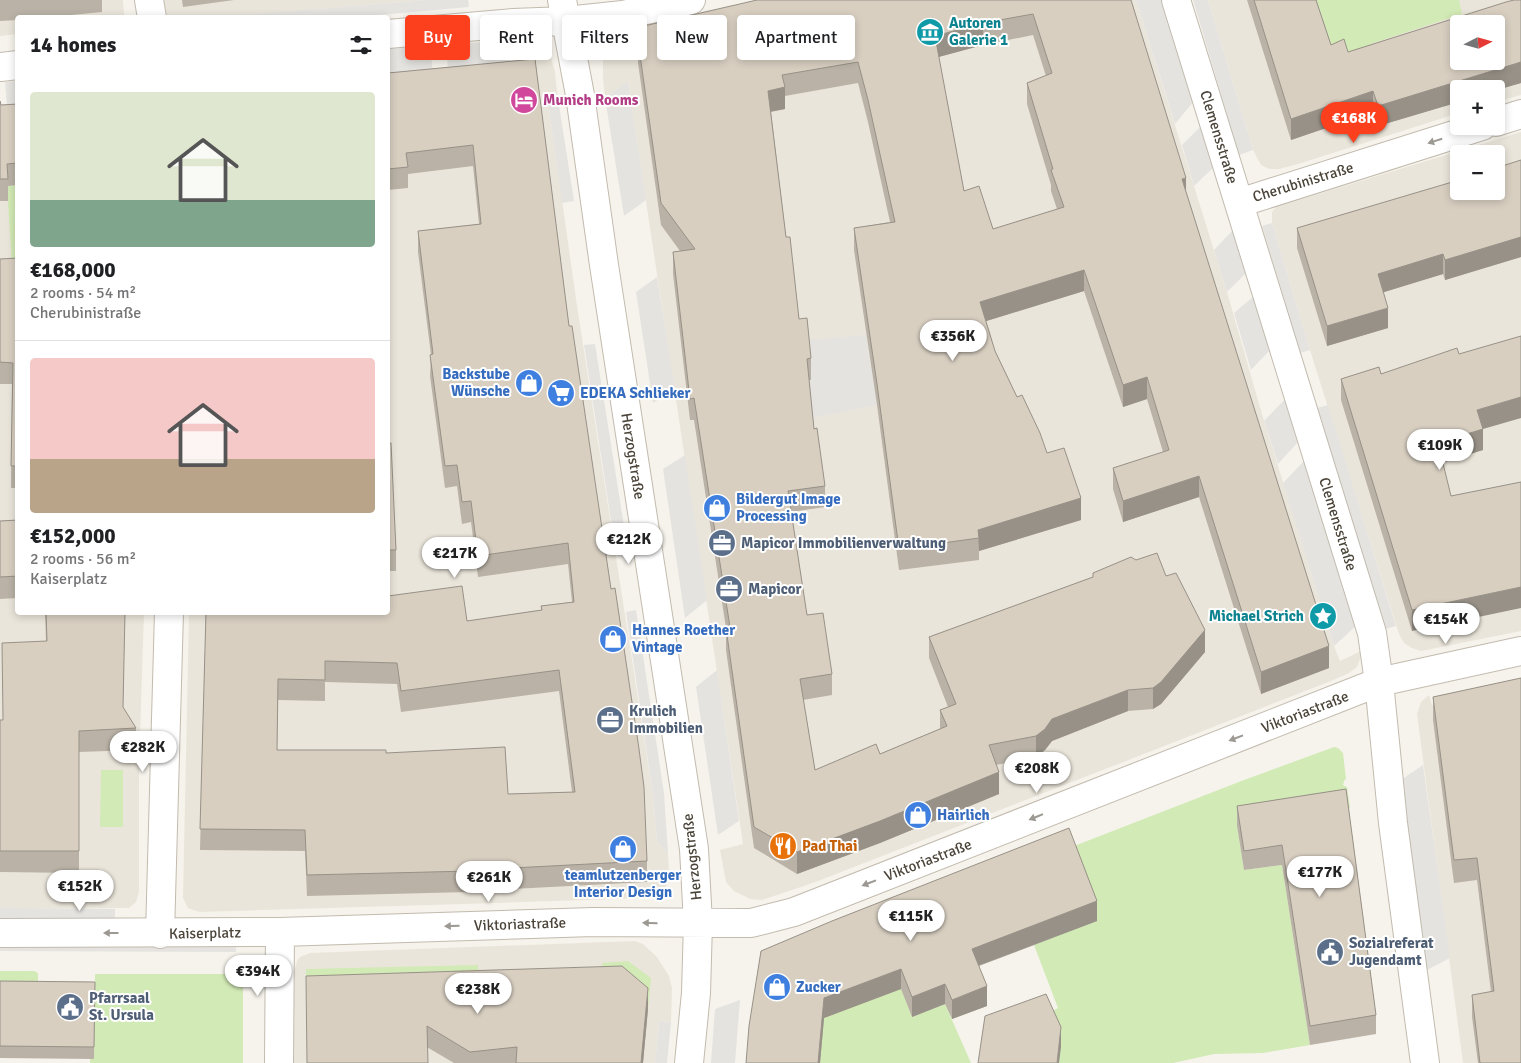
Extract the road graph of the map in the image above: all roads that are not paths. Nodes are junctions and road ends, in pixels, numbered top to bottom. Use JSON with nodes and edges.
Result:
{"nodes":[{"id":1,"x":149,"y":0,"type":"edge"},
{"id":2,"x":691,"y":0,"type":"edge"},
{"id":3,"x":1176,"y":0,"type":"edge"},
{"id":4,"x":564,"y":10,"type":"edge"},
{"id":5,"x":152,"y":15,"type":"edge"},
{"id":6,"x":390,"y":34,"type":"edge"},
{"id":7,"x":15,"y":65,"type":"edge"},
{"id":8,"x":0,"y":67,"type":"edge"},
{"id":9,"x":1521,"y":114,"type":"edge"},
{"id":10,"x":1505,"y":119,"type":"edge"},
{"id":11,"x":1453,"y":135,"type":"edge"},
{"id":12,"x":1239,"y":202,"type":"junction"},
{"id":13,"x":169,"y":615,"type":"edge"},
{"id":14,"x":1521,"y":651,"type":"edge"},
{"id":15,"x":1379,"y":682,"type":"junction"},
{"id":16,"x":698,"y":923,"type":"junction"},
{"id":17,"x":280,"y":932,"type":"junction"},
{"id":18,"x":0,"y":933,"type":"edge"},
{"id":19,"x":160,"y":934,"type":"junction"},
{"id":20,"x":279,"y":1063,"type":"edge"},
{"id":21,"x":689,"y":1063,"type":"edge"},
{"id":22,"x":1425,"y":1063,"type":"edge"}],
"edges":[{"from":1,"to":5,"type":"street"},
{"from":2,"to":4,"type":"street"},
{"from":3,"to":12,"type":"street","name":"Clemensstraße"},
{"from":4,"to":6,"type":"street"},
{"from":4,"to":16,"type":"street","name":"Herzogstraße"},
{"from":7,"to":8,"type":"street"},
{"from":9,"to":10,"type":"street"},
{"from":11,"to":12,"type":"street","name":"Cherubinistraße","one_way":true},
{"from":12,"to":15,"type":"street","name":"Clemensstraße"},
{"from":13,"to":19,"type":"street"},
{"from":14,"to":15,"type":"street","name":"Viktoriastraße"},
{"from":15,"to":16,"type":"street","name":"Viktoriastraße","one_way":true},
{"from":15,"to":22,"type":"street","name":"Clemensstraße"},
{"from":16,"to":17,"type":"street","name":"Viktoriastraße","one_way":true},
{"from":16,"to":21,"type":"street","name":"Herzogstraße"},
{"from":17,"to":19,"type":"street","name":"Kaiserplatz"},
{"from":17,"to":20,"type":"street"},
{"from":19,"to":18,"type":"street","name":"Kaiserplatz","one_way":true}]}
